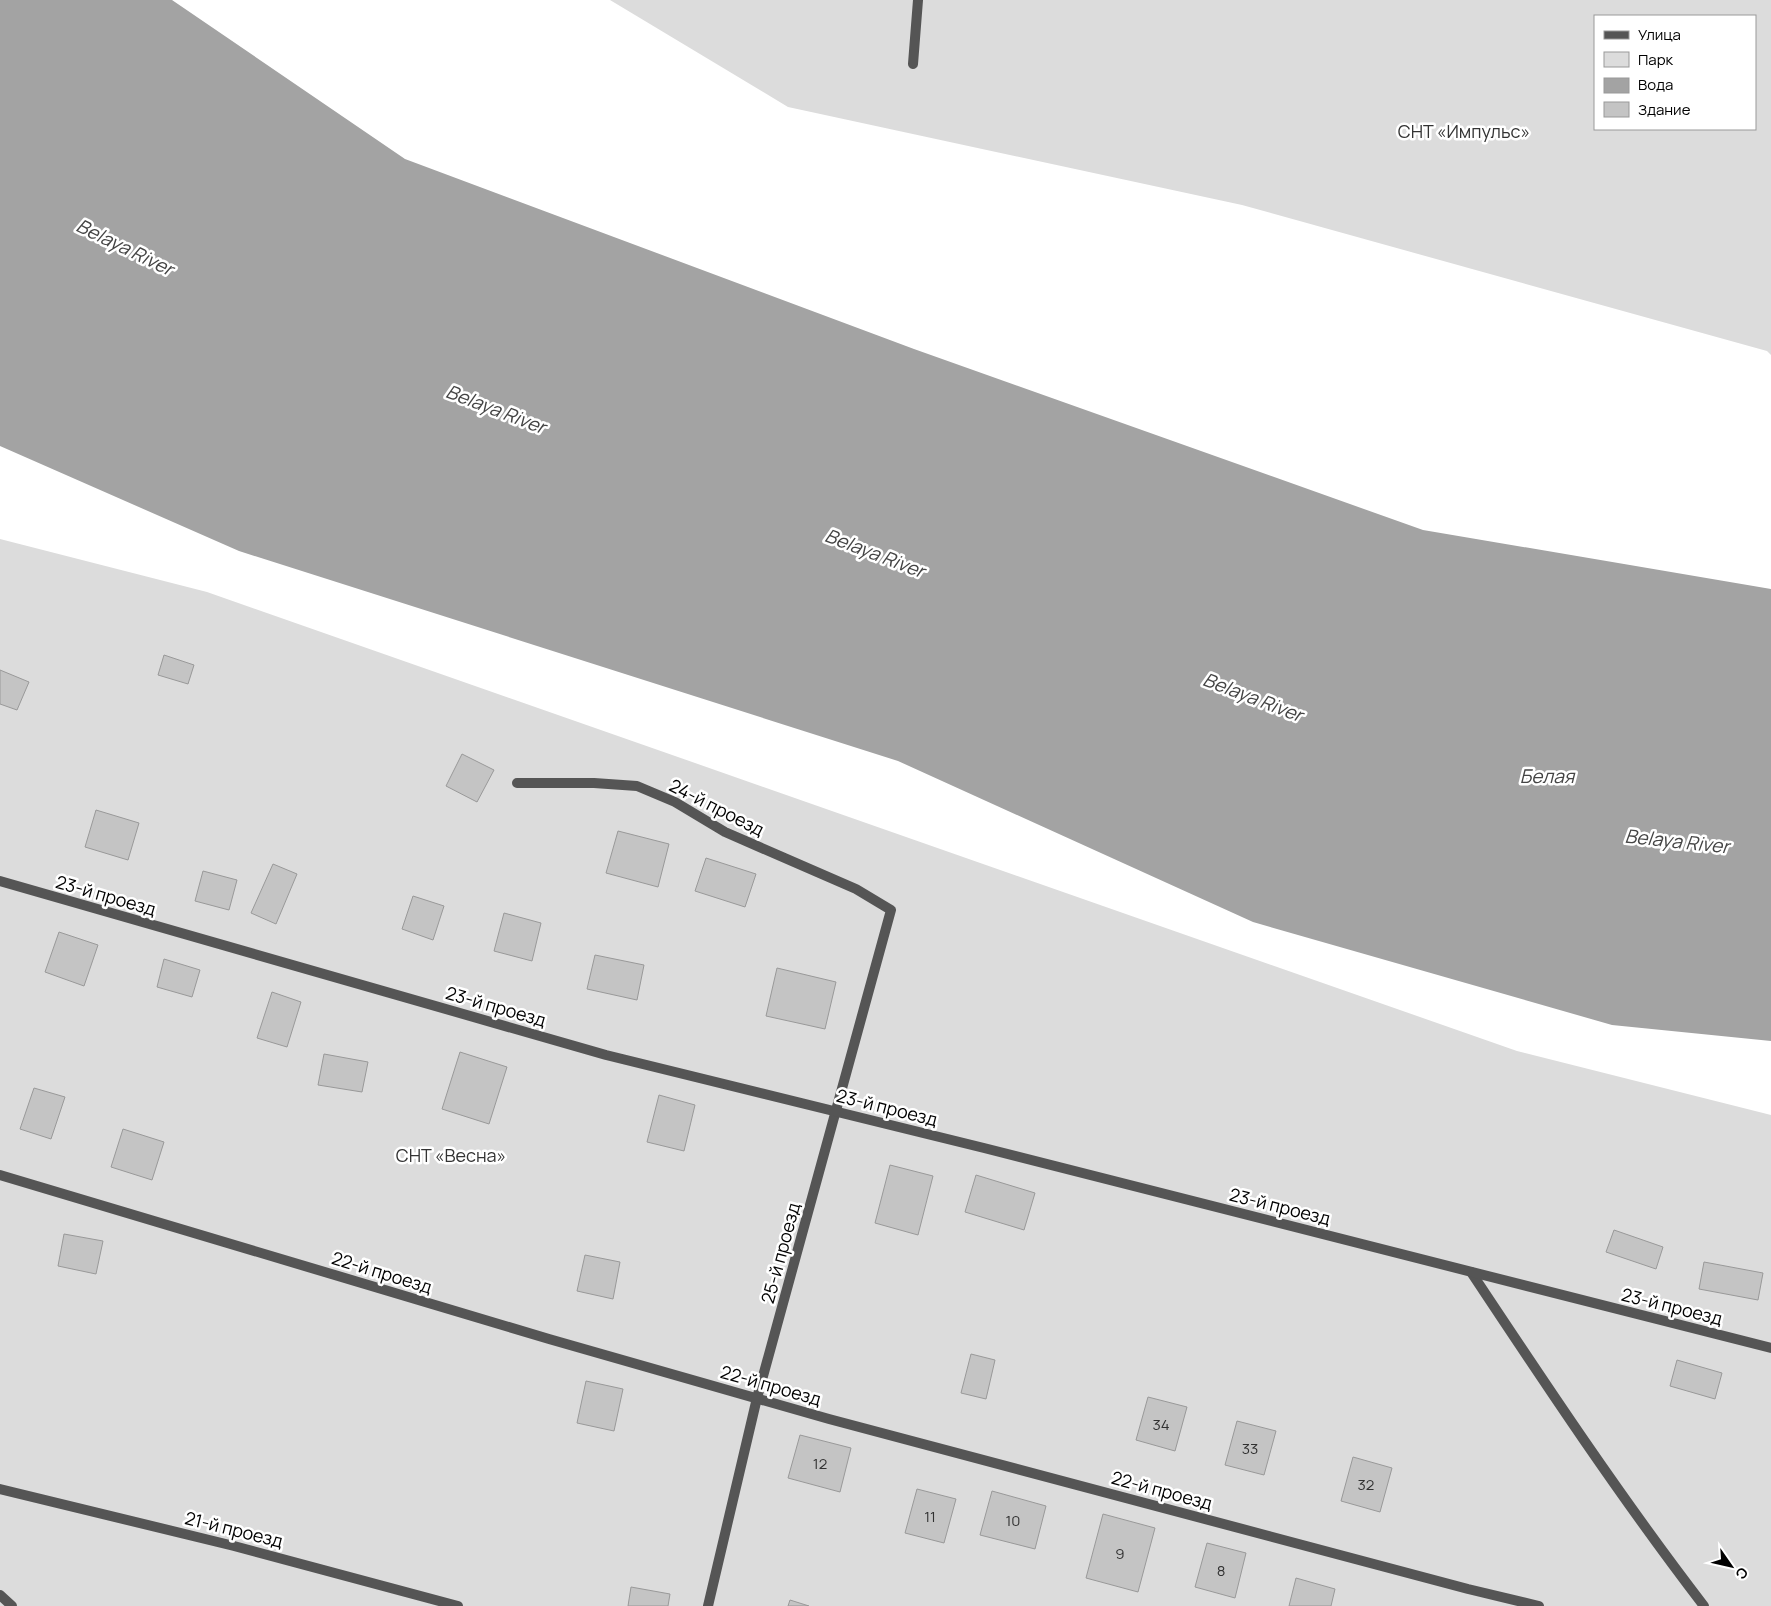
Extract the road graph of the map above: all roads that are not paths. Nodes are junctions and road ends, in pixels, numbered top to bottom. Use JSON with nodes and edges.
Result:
{"nodes":[{"id":1,"x":918,"y":0,"type":"edge"},
{"id":2,"x":913,"y":64,"type":"dead end"},
{"id":3,"x":517,"y":783,"type":"dead end"},
{"id":4,"x":0,"y":882,"type":"edge"},
{"id":5,"x":891,"y":910,"type":"joint"},
{"id":6,"x":835,"y":1111,"type":"junction"},
{"id":7,"x":0,"y":1175,"type":"edge"},
{"id":8,"x":1471,"y":1272,"type":"junction"},
{"id":9,"x":1771,"y":1348,"type":"edge"},
{"id":10,"x":757,"y":1398,"type":"junction"},
{"id":11,"x":0,"y":1489,"type":"edge"},
{"id":12,"x":0,"y":1595,"type":"edge"},
{"id":13,"x":12,"y":1606,"type":"edge"},
{"id":14,"x":458,"y":1606,"type":"edge"},
{"id":15,"x":708,"y":1606,"type":"edge"},
{"id":16,"x":1539,"y":1606,"type":"edge"},
{"id":17,"x":1704,"y":1606,"type":"edge"}],
"edges":[{"from":1,"to":2,"type":"street"},
{"from":3,"to":5,"type":"street","name":"24-й проезд"},
{"from":4,"to":6,"type":"street","name":"23-й проезд"},
{"from":5,"to":6,"type":"street","name":"25-й проезд"},
{"from":6,"to":8,"type":"street","name":"23-й проезд"},
{"from":6,"to":10,"type":"street","name":"25-й проезд"},
{"from":7,"to":10,"type":"street","name":"22-й проезд"},
{"from":8,"to":9,"type":"street","name":"23-й проезд"},
{"from":8,"to":17,"type":"street"},
{"from":10,"to":15,"type":"street","name":"25-й проезд"},
{"from":10,"to":16,"type":"street","name":"22-й проезд"},
{"from":11,"to":14,"type":"street","name":"21-й проезд"},
{"from":12,"to":13,"type":"street"}]}
